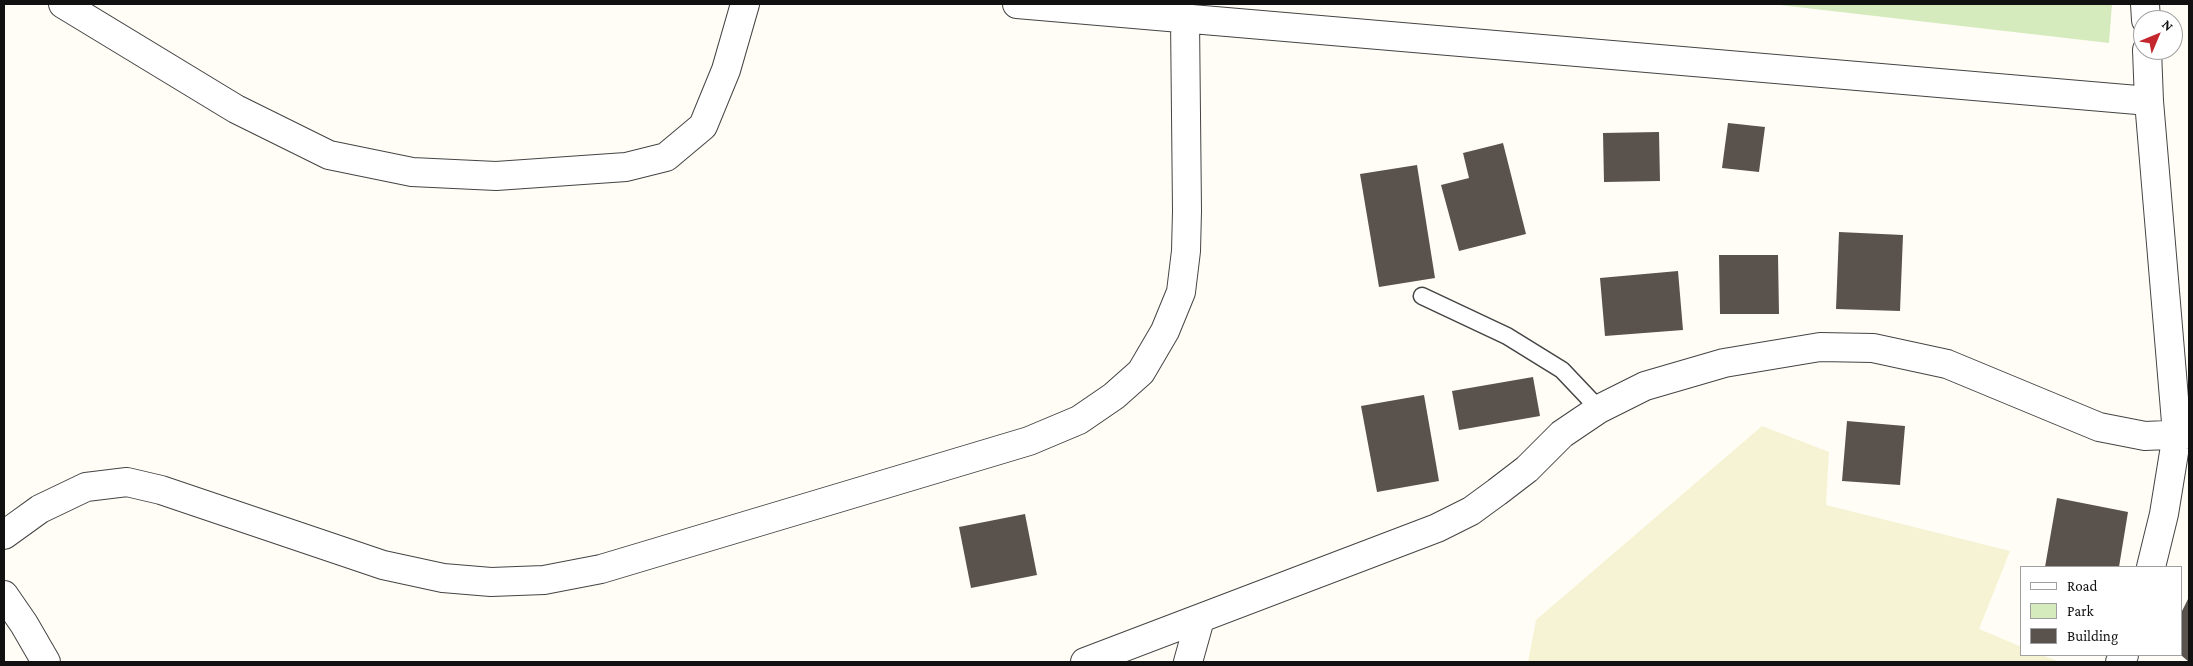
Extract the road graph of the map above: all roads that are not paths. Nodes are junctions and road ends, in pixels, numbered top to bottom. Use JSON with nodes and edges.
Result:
{"nodes":[{"id":1,"x":63,"y":4,"type":"edge"},
{"id":2,"x":745,"y":4,"type":"edge"},
{"id":3,"x":1017,"y":4,"type":"edge"},
{"id":4,"x":1186,"y":19,"type":"junction"},
{"id":5,"x":2148,"y":60,"type":"edge"},
{"id":6,"x":2150,"y":101,"type":"junction"},
{"id":7,"x":1422,"y":296,"type":"dead end"},
{"id":8,"x":1599,"y":409,"type":"junction"},
{"id":9,"x":2183,"y":434,"type":"edge"},
{"id":10,"x":4,"y":535,"type":"edge"},
{"id":11,"x":2151,"y":566,"type":"edge"},
{"id":12,"x":4,"y":595,"type":"edge"},
{"id":13,"x":1200,"y":619,"type":"junction"},
{"id":14,"x":46,"y":662,"type":"edge"},
{"id":15,"x":1085,"y":662,"type":"edge"},
{"id":16,"x":1188,"y":662,"type":"edge"}],
"edges":[{"from":1,"to":2,"type":"street"},
{"from":3,"to":4,"type":"street"},
{"from":4,"to":6,"type":"street"},
{"from":4,"to":10,"type":"street"},
{"from":5,"to":6,"type":"street"},
{"from":6,"to":9,"type":"street"},
{"from":7,"to":8,"type":"lane"},
{"from":8,"to":9,"type":"street"},
{"from":8,"to":13,"type":"street"},
{"from":9,"to":11,"type":"street"},
{"from":12,"to":14,"type":"street"},
{"from":13,"to":15,"type":"street"},
{"from":13,"to":16,"type":"street"}]}
